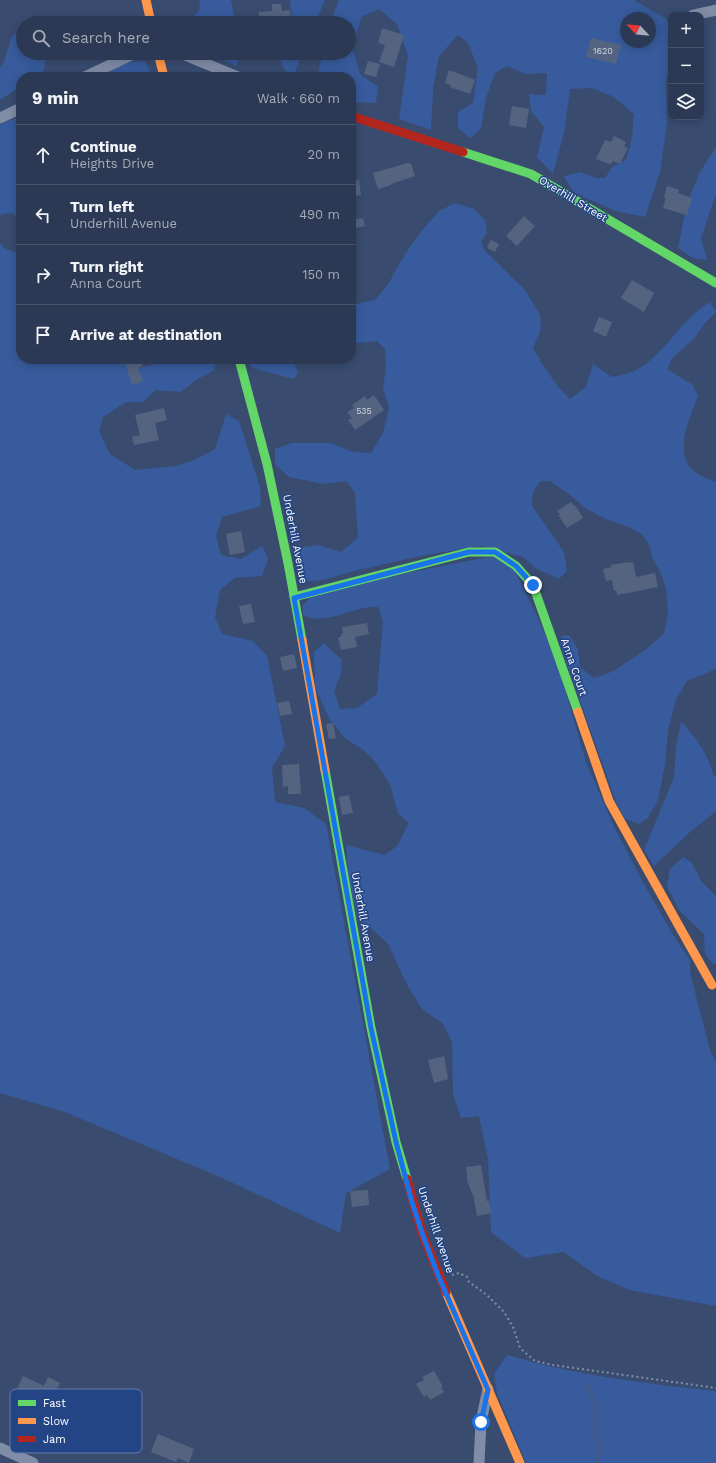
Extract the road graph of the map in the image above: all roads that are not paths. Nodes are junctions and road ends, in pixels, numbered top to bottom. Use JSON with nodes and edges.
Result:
{"nodes":[{"id":1,"x":146,"y":0,"type":"edge"},
{"id":2,"x":716,"y":10,"type":"edge"},
{"id":3,"x":704,"y":13,"type":"edge"},
{"id":4,"x":149,"y":16,"type":"edge"},
{"id":5,"x":120,"y":60,"type":"edge"},
{"id":6,"x":160,"y":60,"type":"edge"},
{"id":7,"x":197,"y":60,"type":"edge"},
{"id":8,"x":95,"y":72,"type":"edge"},
{"id":9,"x":163,"y":72,"type":"edge"},
{"id":10,"x":226,"y":72,"type":"edge"},
{"id":11,"x":16,"y":110,"type":"edge"},
{"id":12,"x":0,"y":118,"type":"edge"},
{"id":13,"x":356,"y":118,"type":"edge"},
{"id":14,"x":716,"y":283,"type":"edge"},
{"id":15,"x":240,"y":364,"type":"edge"},
{"id":16,"x":294,"y":598,"type":"junction"},
{"id":17,"x":712,"y":985,"type":"dead end"},
{"id":18,"x":488,"y":1390,"type":"junction"},
{"id":19,"x":0,"y":1448,"type":"edge"},
{"id":20,"x":10,"y":1453,"type":"edge"},
{"id":21,"x":11,"y":1453,"type":"edge"},
{"id":22,"x":33,"y":1463,"type":"edge"},
{"id":23,"x":479,"y":1463,"type":"edge"},
{"id":24,"x":520,"y":1463,"type":"edge"}],
"edges":[{"from":1,"to":4,"type":"main road"},
{"from":2,"to":3,"type":"street"},
{"from":5,"to":8,"type":"street"},
{"from":6,"to":9,"type":"main road"},
{"from":7,"to":10,"type":"street"},
{"from":11,"to":12,"type":"street"},
{"from":13,"to":14,"type":"main road","name":"Overhill Street"},
{"from":15,"to":16,"type":"main road","name":"Underhill Avenue"},
{"from":16,"to":17,"type":"main road","name":"Anna Court"},
{"from":16,"to":18,"type":"main road","name":"Underhill Avenue"},
{"from":18,"to":23,"type":"street"},
{"from":18,"to":24,"type":"main road","name":"Underhill Avenue"},
{"from":19,"to":20,"type":"street"},
{"from":21,"to":22,"type":"street"}]}
